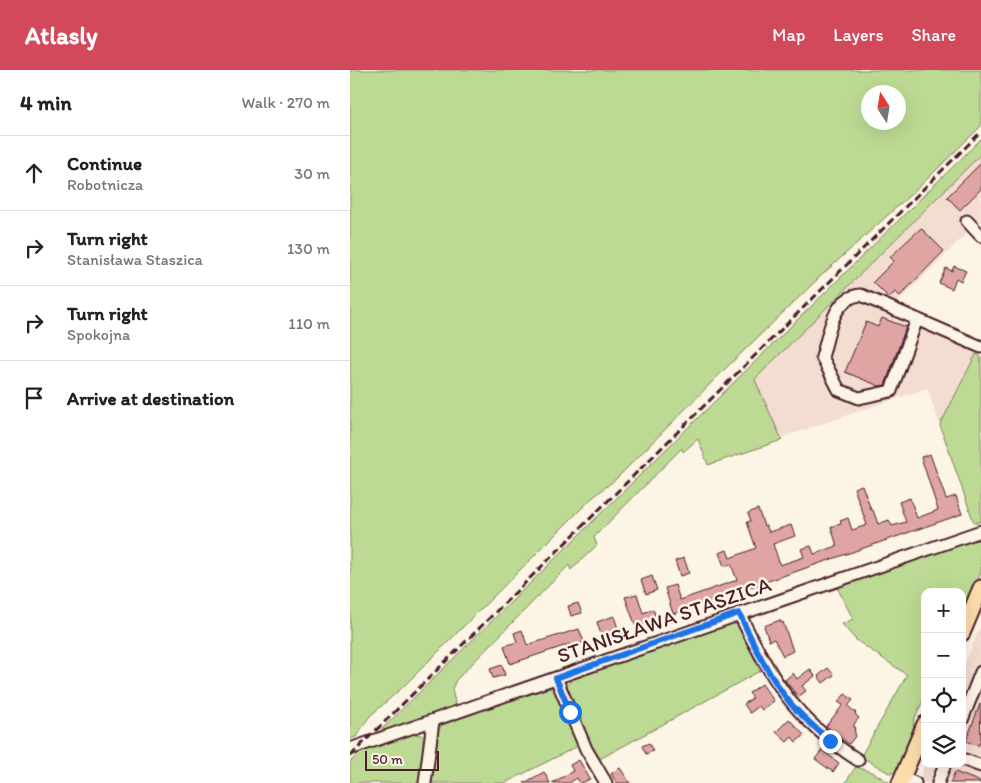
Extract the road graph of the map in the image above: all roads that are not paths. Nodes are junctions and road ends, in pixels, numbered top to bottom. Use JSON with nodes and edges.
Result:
{"nodes":[{"id":1,"x":967,"y":221,"type":"dead end"},
{"id":2,"x":981,"y":236,"type":"edge"},
{"id":3,"x":917,"y":319,"type":"junction"},
{"id":4,"x":981,"y":347,"type":"edge"},
{"id":5,"x":981,"y":531,"type":"edge"},
{"id":6,"x":981,"y":588,"type":"edge"},
{"id":7,"x":739,"y":613,"type":"junction"},
{"id":8,"x":966,"y":624,"type":"edge"},
{"id":9,"x":981,"y":672,"type":"edge"},
{"id":10,"x":556,"y":678,"type":"junction"},
{"id":11,"x":978,"y":686,"type":"edge"},
{"id":12,"x":966,"y":712,"type":"edge"},
{"id":13,"x":433,"y":721,"type":"junction"},
{"id":14,"x":921,"y":736,"type":"edge"},
{"id":15,"x":355,"y":748,"type":"edge"},
{"id":16,"x":858,"y":760,"type":"dead end"},
{"id":17,"x":966,"y":760,"type":"edge"},
{"id":18,"x":981,"y":766,"type":"edge"},
{"id":19,"x":944,"y":768,"type":"edge"},
{"id":20,"x":906,"y":781,"type":"edge"},
{"id":21,"x":425,"y":783,"type":"edge"},
{"id":22,"x":606,"y":783,"type":"edge"},
{"id":23,"x":938,"y":783,"type":"edge"}],
"edges":[{"from":1,"to":2,"type":"street"},
{"from":3,"to":3,"type":"street"},
{"from":3,"to":4,"type":"street"},
{"from":5,"to":7,"type":"street","name":"STANISŁAWA STASZICA"},
{"from":6,"to":8,"type":"main road"},
{"from":7,"to":10,"type":"street","name":"STANISŁAWA STASZICA"},
{"from":7,"to":16,"type":"street"},
{"from":9,"to":11,"type":"street"},
{"from":10,"to":13,"type":"street","name":"STANISŁAWA STASZICA"},
{"from":10,"to":22,"type":"street"},
{"from":11,"to":12,"type":"street"},
{"from":13,"to":15,"type":"street","name":"STANISŁAWA STASZICA"},
{"from":13,"to":21,"type":"street"},
{"from":14,"to":20,"type":"main road"},
{"from":17,"to":18,"type":"street"},
{"from":19,"to":23,"type":"street"}]}
